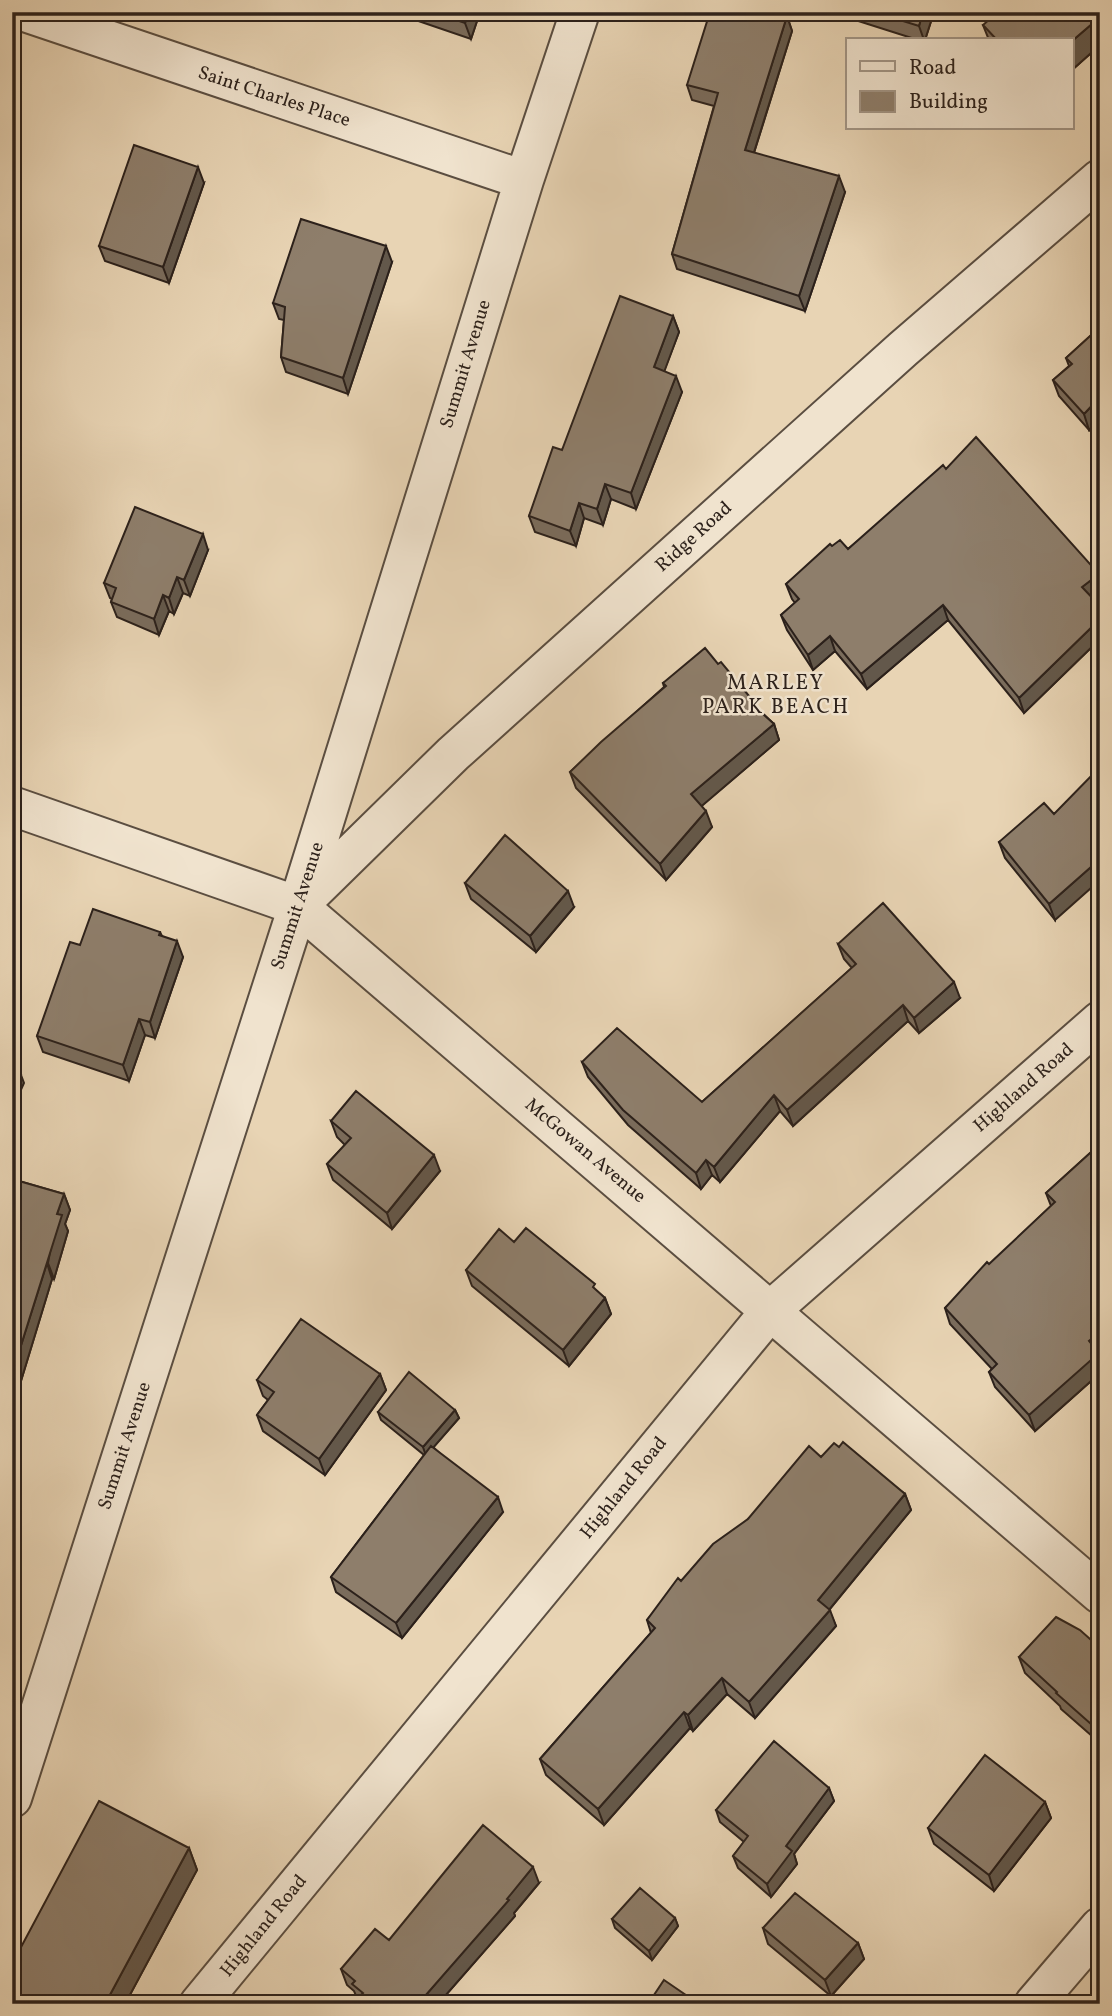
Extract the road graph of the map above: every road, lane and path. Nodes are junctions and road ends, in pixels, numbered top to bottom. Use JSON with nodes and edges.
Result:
{"nodes":[{"id":1,"x":25,"y":12,"type":"edge"},
{"id":2,"x":580,"y":12,"type":"edge"},
{"id":3,"x":1100,"y":179,"type":"edge"},
{"id":4,"x":524,"y":180,"type":"junction"},
{"id":5,"x":12,"y":806,"type":"edge"},
{"id":6,"x":298,"y":906,"type":"junction"},
{"id":7,"x":1100,"y":1021,"type":"edge"},
{"id":8,"x":771,"y":1310,"type":"junction"},
{"id":9,"x":1100,"y":1594,"type":"edge"},
{"id":10,"x":12,"y":1798,"type":"edge"},
{"id":11,"x":1100,"y":1927,"type":"edge"},
{"id":12,"x":199,"y":2004,"type":"edge"},
{"id":13,"x":1034,"y":2004,"type":"edge"}],
"edges":[{"from":1,"to":4,"type":"street","name":"Saint Charles Place"},
{"from":2,"to":4,"type":"street","name":"Summit Avenue"},
{"from":3,"to":6,"type":"street","name":"Ridge Road"},
{"from":4,"to":6,"type":"street","name":"Summit Avenue"},
{"from":5,"to":6,"type":"street","name":"McGowan Avenue"},
{"from":6,"to":8,"type":"street","name":"McGowan Avenue"},
{"from":6,"to":10,"type":"street","name":"Summit Avenue"},
{"from":7,"to":8,"type":"street","name":"Highland Road"},
{"from":8,"to":9,"type":"street","name":"McGowan Avenue"},
{"from":8,"to":12,"type":"street","name":"Highland Road"},
{"from":11,"to":13,"type":"street"}]}
